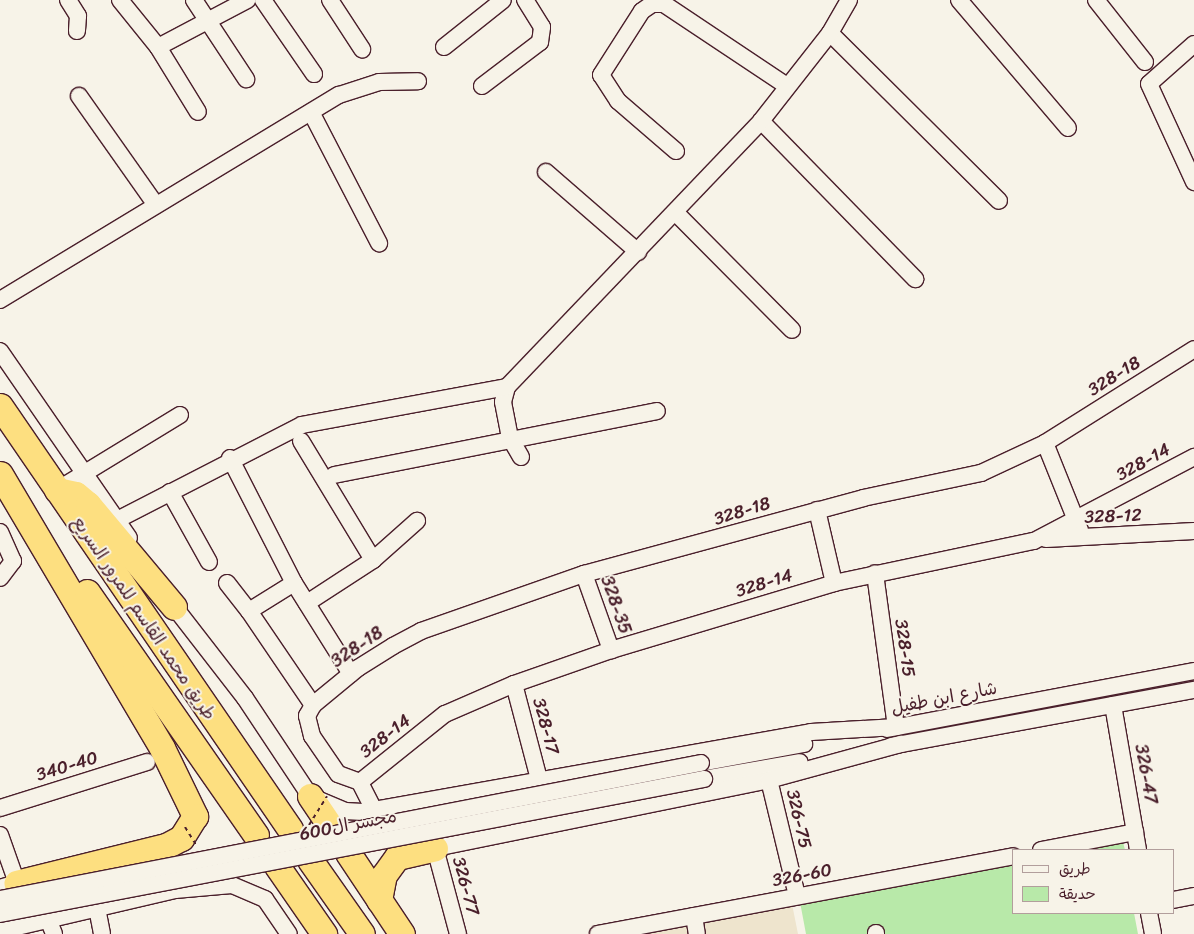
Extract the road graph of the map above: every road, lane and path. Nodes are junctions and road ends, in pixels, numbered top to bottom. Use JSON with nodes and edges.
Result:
{"nodes":[{"id":1,"x":68,"y":0,"type":"edge"},
{"id":2,"x":120,"y":0,"type":"edge"},
{"id":3,"x":194,"y":0,"type":"edge"},
{"id":4,"x":247,"y":0,"type":"edge"},
{"id":5,"x":263,"y":0,"type":"edge"},
{"id":6,"x":330,"y":0,"type":"edge"},
{"id":7,"x":503,"y":0,"type":"edge"},
{"id":8,"x":525,"y":0,"type":"edge"},
{"id":9,"x":849,"y":0,"type":"edge"},
{"id":10,"x":959,"y":0,"type":"edge"},
{"id":11,"x":1096,"y":0,"type":"edge"},
{"id":12,"x":208,"y":21,"type":"junction"},
{"id":13,"x":77,"y":31,"type":"dead end"},
{"id":14,"x":830,"y":33,"type":"junction"},
{"id":15,"x":1194,"y":44,"type":"edge"},
{"id":16,"x":158,"y":47,"type":"junction"},
{"id":17,"x":444,"y":47,"type":"dead end"},
{"id":18,"x":362,"y":49,"type":"dead end"},
{"id":19,"x":1145,"y":62,"type":"dead end"},
{"id":20,"x":314,"y":74,"type":"dead end"},
{"id":21,"x":246,"y":79,"type":"dead end"},
{"id":22,"x":418,"y":80,"type":"dead end"},
{"id":23,"x":482,"y":86,"type":"dead end"},
{"id":24,"x":787,"y":86,"type":"junction"},
{"id":25,"x":79,"y":96,"type":"dead end"},
{"id":26,"x":198,"y":112,"type":"dead end"},
{"id":27,"x":311,"y":112,"type":"junction"},
{"id":28,"x":761,"y":121,"type":"junction"},
{"id":29,"x":1068,"y":128,"type":"dead end"},
{"id":30,"x":676,"y":151,"type":"dead end"},
{"id":31,"x":546,"y":172,"type":"dead end"},
{"id":32,"x":1194,"y":182,"type":"edge"},
{"id":33,"x":999,"y":202,"type":"dead end"},
{"id":34,"x":156,"y":205,"type":"junction"},
{"id":35,"x":676,"y":212,"type":"junction"},
{"id":36,"x":379,"y":243,"type":"dead end"},
{"id":37,"x":638,"y":252,"type":"junction"},
{"id":38,"x":915,"y":279,"type":"dead end"},
{"id":39,"x":0,"y":300,"type":"edge"},
{"id":40,"x":792,"y":330,"type":"dead end"},
{"id":41,"x":1194,"y":349,"type":"edge"},
{"id":42,"x":0,"y":351,"type":"edge"},
{"id":43,"x":507,"y":388,"type":"junction"},
{"id":44,"x":0,"y":406,"type":"edge"},
{"id":45,"x":657,"y":411,"type":"dead end"},
{"id":46,"x":180,"y":415,"type":"dead end"},
{"id":47,"x":510,"y":438,"type":"junction"},
{"id":48,"x":302,"y":441,"type":"dead end"},
{"id":49,"x":1045,"y":443,"type":"junction"},
{"id":50,"x":521,"y":457,"type":"dead end"},
{"id":51,"x":1194,"y":457,"type":"edge"},
{"id":52,"x":230,"y":458,"type":"junction"},
{"id":53,"x":0,"y":467,"type":"edge"},
{"id":54,"x":0,"y":474,"type":"edge"},
{"id":55,"x":87,"y":474,"type":"junction"},
{"id":56,"x":334,"y":475,"type":"dead end"},
{"id":57,"x":57,"y":490,"type":"junction"},
{"id":58,"x":170,"y":492,"type":"junction"},
{"id":59,"x":817,"y":510,"type":"junction"},
{"id":60,"x":118,"y":520,"type":"junction"},
{"id":61,"x":417,"y":521,"type":"dead end"},
{"id":62,"x":1079,"y":529,"type":"junction"},
{"id":63,"x":1194,"y":531,"type":"edge"},
{"id":64,"x":0,"y":532,"type":"edge"},
{"id":65,"x":373,"y":560,"type":"junction"},
{"id":66,"x":209,"y":562,"type":"dead end"},
{"id":67,"x":584,"y":574,"type":"junction"},
{"id":68,"x":875,"y":574,"type":"junction"},
{"id":69,"x":0,"y":578,"type":"edge"},
{"id":70,"x":227,"y":583,"type":"dead end"},
{"id":71,"x":294,"y":583,"type":"junction"},
{"id":72,"x":834,"y":583,"type":"junction"},
{"id":73,"x":307,"y":603,"type":"junction"},
{"id":74,"x":174,"y":607,"type":"junction"},
{"id":75,"x":249,"y":611,"type":"junction"},
{"id":76,"x":611,"y":650,"type":"junction"},
{"id":77,"x":1194,"y":671,"type":"edge"},
{"id":78,"x":351,"y":674,"type":"junction"},
{"id":79,"x":514,"y":684,"type":"junction"},
{"id":80,"x":1194,"y":690,"type":"edge"},
{"id":81,"x":1113,"y":705,"type":"junction"},
{"id":82,"x":310,"y":710,"type":"junction"},
{"id":83,"x":896,"y":727,"type":"junction"},
{"id":84,"x":901,"y":744,"type":"junction"},
{"id":85,"x":146,"y":762,"type":"dead end"},
{"id":86,"x":702,"y":771,"type":"junction"},
{"id":87,"x":539,"y":778,"type":"junction"},
{"id":88,"x":769,"y":780,"type":"junction"},
{"id":89,"x":360,"y":782,"type":"junction"},
{"id":90,"x":319,"y":796,"type":"junction"},
{"id":91,"x":0,"y":808,"type":"edge"},
{"id":92,"x":374,"y":810,"type":"junction"},
{"id":93,"x":185,"y":827,"type":"dead end"},
{"id":94,"x":331,"y":827,"type":"dead end"},
{"id":95,"x":298,"y":829,"type":"joint"},
{"id":96,"x":1135,"y":832,"type":"junction"},
{"id":97,"x":0,"y":834,"type":"edge"},
{"id":98,"x":256,"y":836,"type":"dead end"},
{"id":99,"x":198,"y":848,"type":"dead end"},
{"id":100,"x":435,"y":848,"type":"junction"},
{"id":101,"x":1046,"y":849,"type":"edge"},
{"id":102,"x":1138,"y":849,"type":"edge"},
{"id":103,"x":348,"y":853,"type":"dead end"},
{"id":104,"x":1012,"y":856,"type":"edge"},
{"id":105,"x":310,"y":860,"type":"dead end"},
{"id":106,"x":277,"y":866,"type":"dead end"},
{"id":107,"x":6,"y":890,"type":"edge"},
{"id":108,"x":797,"y":896,"type":"junction"},
{"id":109,"x":1194,"y":896,"type":"edge"},
{"id":110,"x":379,"y":900,"type":"junction"},
{"id":111,"x":1174,"y":900,"type":"edge"},
{"id":112,"x":98,"y":908,"type":"junction"},
{"id":113,"x":0,"y":914,"type":"edge"},
{"id":114,"x":1149,"y":914,"type":"edge"},
{"id":115,"x":694,"y":916,"type":"junction"},
{"id":116,"x":51,"y":927,"type":"edge"},
{"id":117,"x":10,"y":931,"type":"edge"},
{"id":118,"x":102,"y":934,"type":"edge"},
{"id":119,"x":289,"y":934,"type":"edge"},
{"id":120,"x":324,"y":934,"type":"edge"},
{"id":121,"x":362,"y":934,"type":"edge"},
{"id":122,"x":402,"y":934,"type":"edge"},
{"id":123,"x":458,"y":934,"type":"edge"},
{"id":124,"x":598,"y":934,"type":"edge"},
{"id":125,"x":697,"y":934,"type":"edge"},
{"id":126,"x":1153,"y":934,"type":"edge"}],
"edges":[{"from":1,"to":13,"type":"street"},
{"from":2,"to":16,"type":"street"},
{"from":3,"to":12,"type":"street"},
{"from":4,"to":12,"type":"street"},
{"from":5,"to":20,"type":"street"},
{"from":6,"to":18,"type":"street"},
{"from":7,"to":17,"type":"street"},
{"from":8,"to":23,"type":"street"},
{"from":9,"to":14,"type":"street"},
{"from":10,"to":29,"type":"street"},
{"from":11,"to":19,"type":"street"},
{"from":12,"to":16,"type":"street"},
{"from":12,"to":21,"type":"street"},
{"from":14,"to":24,"type":"street"},
{"from":14,"to":33,"type":"street"},
{"from":15,"to":32,"type":"street"},
{"from":16,"to":26,"type":"street"},
{"from":22,"to":27,"type":"street"},
{"from":24,"to":28,"type":"street"},
{"from":24,"to":30,"type":"street"},
{"from":25,"to":34,"type":"street"},
{"from":27,"to":34,"type":"street"},
{"from":27,"to":36,"type":"street"},
{"from":28,"to":35,"type":"street"},
{"from":28,"to":38,"type":"street"},
{"from":31,"to":37,"type":"street"},
{"from":34,"to":39,"type":"street"},
{"from":35,"to":37,"type":"street"},
{"from":35,"to":40,"type":"street"},
{"from":37,"to":43,"type":"street"},
{"from":41,"to":49,"type":"street","name":"328-18"},
{"from":42,"to":55,"type":"street"},
{"from":43,"to":47,"type":"street"},
{"from":43,"to":52,"type":"street"},
{"from":44,"to":57,"type":"highway","name":"طريق محمد القاسم للمرور السريع"},
{"from":45,"to":47,"type":"street"},
{"from":46,"to":55,"type":"street"},
{"from":47,"to":50,"type":"street"},
{"from":47,"to":56,"type":"street"},
{"from":48,"to":65,"type":"street"},
{"from":49,"to":59,"type":"street","name":"328-18"},
{"from":49,"to":62,"type":"street"},
{"from":51,"to":62,"type":"street","name":"328-14"},
{"from":52,"to":58,"type":"street"},
{"from":52,"to":71,"type":"street"},
{"from":53,"to":98,"type":"highway","name":"طريق محمد القاسم للمرور السريع"},
{"from":54,"to":107,"type":"highway"},
{"from":55,"to":57,"type":"street"},
{"from":55,"to":60,"type":"street"},
{"from":57,"to":74,"type":"highway"},
{"from":57,"to":95,"type":"highway","name":"طريق محمد القاسم للمرور السريع"},
{"from":58,"to":60,"type":"street"},
{"from":58,"to":66,"type":"street"},
{"from":59,"to":67,"type":"street","name":"328-18"},
{"from":59,"to":72,"type":"street"},
{"from":60,"to":74,"type":"street"},
{"from":61,"to":65,"type":"street"},
{"from":62,"to":63,"type":"street","name":"328-12"},
{"from":62,"to":68,"type":"street","name":"328-14"},
{"from":64,"to":69,"type":"street"},
{"from":65,"to":73,"type":"street"},
{"from":67,"to":76,"type":"street","name":"328-35"},
{"from":67,"to":78,"type":"street","name":"328-18"},
{"from":68,"to":72,"type":"street","name":"328-14"},
{"from":68,"to":83,"type":"street","name":"328-15"},
{"from":70,"to":75,"type":"street"},
{"from":71,"to":73,"type":"street"},
{"from":71,"to":75,"type":"street"},
{"from":72,"to":76,"type":"street","name":"328-14"},
{"from":73,"to":78,"type":"street"},
{"from":74,"to":90,"type":"street"},
{"from":75,"to":82,"type":"street"},
{"from":76,"to":79,"type":"street","name":"328-14"},
{"from":77,"to":83,"type":"street","name":"شارع ابن طفيل"},
{"from":78,"to":82,"type":"street","name":"328-18"},
{"from":79,"to":87,"type":"street","name":"328-17"},
{"from":79,"to":89,"type":"street","name":"328-14"},
{"from":80,"to":81,"type":"street"},
{"from":81,"to":84,"type":"street"},
{"from":81,"to":96,"type":"street","name":"326-47"},
{"from":82,"to":89,"type":"street"},
{"from":83,"to":86,"type":"street","name":"شارع ابن طفيل"},
{"from":83,"to":87,"type":"street"},
{"from":84,"to":86,"type":"street"},
{"from":84,"to":88,"type":"street"},
{"from":85,"to":91,"type":"street","name":"340-40"},
{"from":86,"to":107,"type":"street","name":"مجسر ال600","bridge":true},
{"from":86,"to":113,"type":"street","name":"مجسر ال600","bridge":true},
{"from":87,"to":92,"type":"street"},
{"from":88,"to":100,"type":"street"},
{"from":88,"to":108,"type":"street","name":"326-75"},
{"from":89,"to":92,"type":"street"},
{"from":90,"to":92,"type":"street"},
{"from":90,"to":94,"type":"highway"},
{"from":90,"to":95,"type":"path","bridge":true},
{"from":93,"to":99,"type":"path","bridge":true},
{"from":96,"to":101,"type":"street"},
{"from":96,"to":102,"type":"street","name":"326-47"},
{"from":97,"to":107,"type":"street"},
{"from":100,"to":110,"type":"highway"},
{"from":100,"to":123,"type":"street","name":"326-77"},
{"from":103,"to":110,"type":"highway"},
{"from":104,"to":108,"type":"street","name":"326-60"},
{"from":105,"to":121,"type":"highway"},
{"from":106,"to":120,"type":"highway"},
{"from":108,"to":115,"type":"street","name":"326-60"},
{"from":109,"to":111,"type":"street"},
{"from":110,"to":122,"type":"highway"},
{"from":112,"to":116,"type":"street"},
{"from":112,"to":118,"type":"street"},
{"from":112,"to":119,"type":"street"},
{"from":114,"to":126,"type":"street"},
{"from":115,"to":124,"type":"street","name":"326-60"},
{"from":115,"to":125,"type":"street"},
{"from":116,"to":117,"type":"street"}]}
